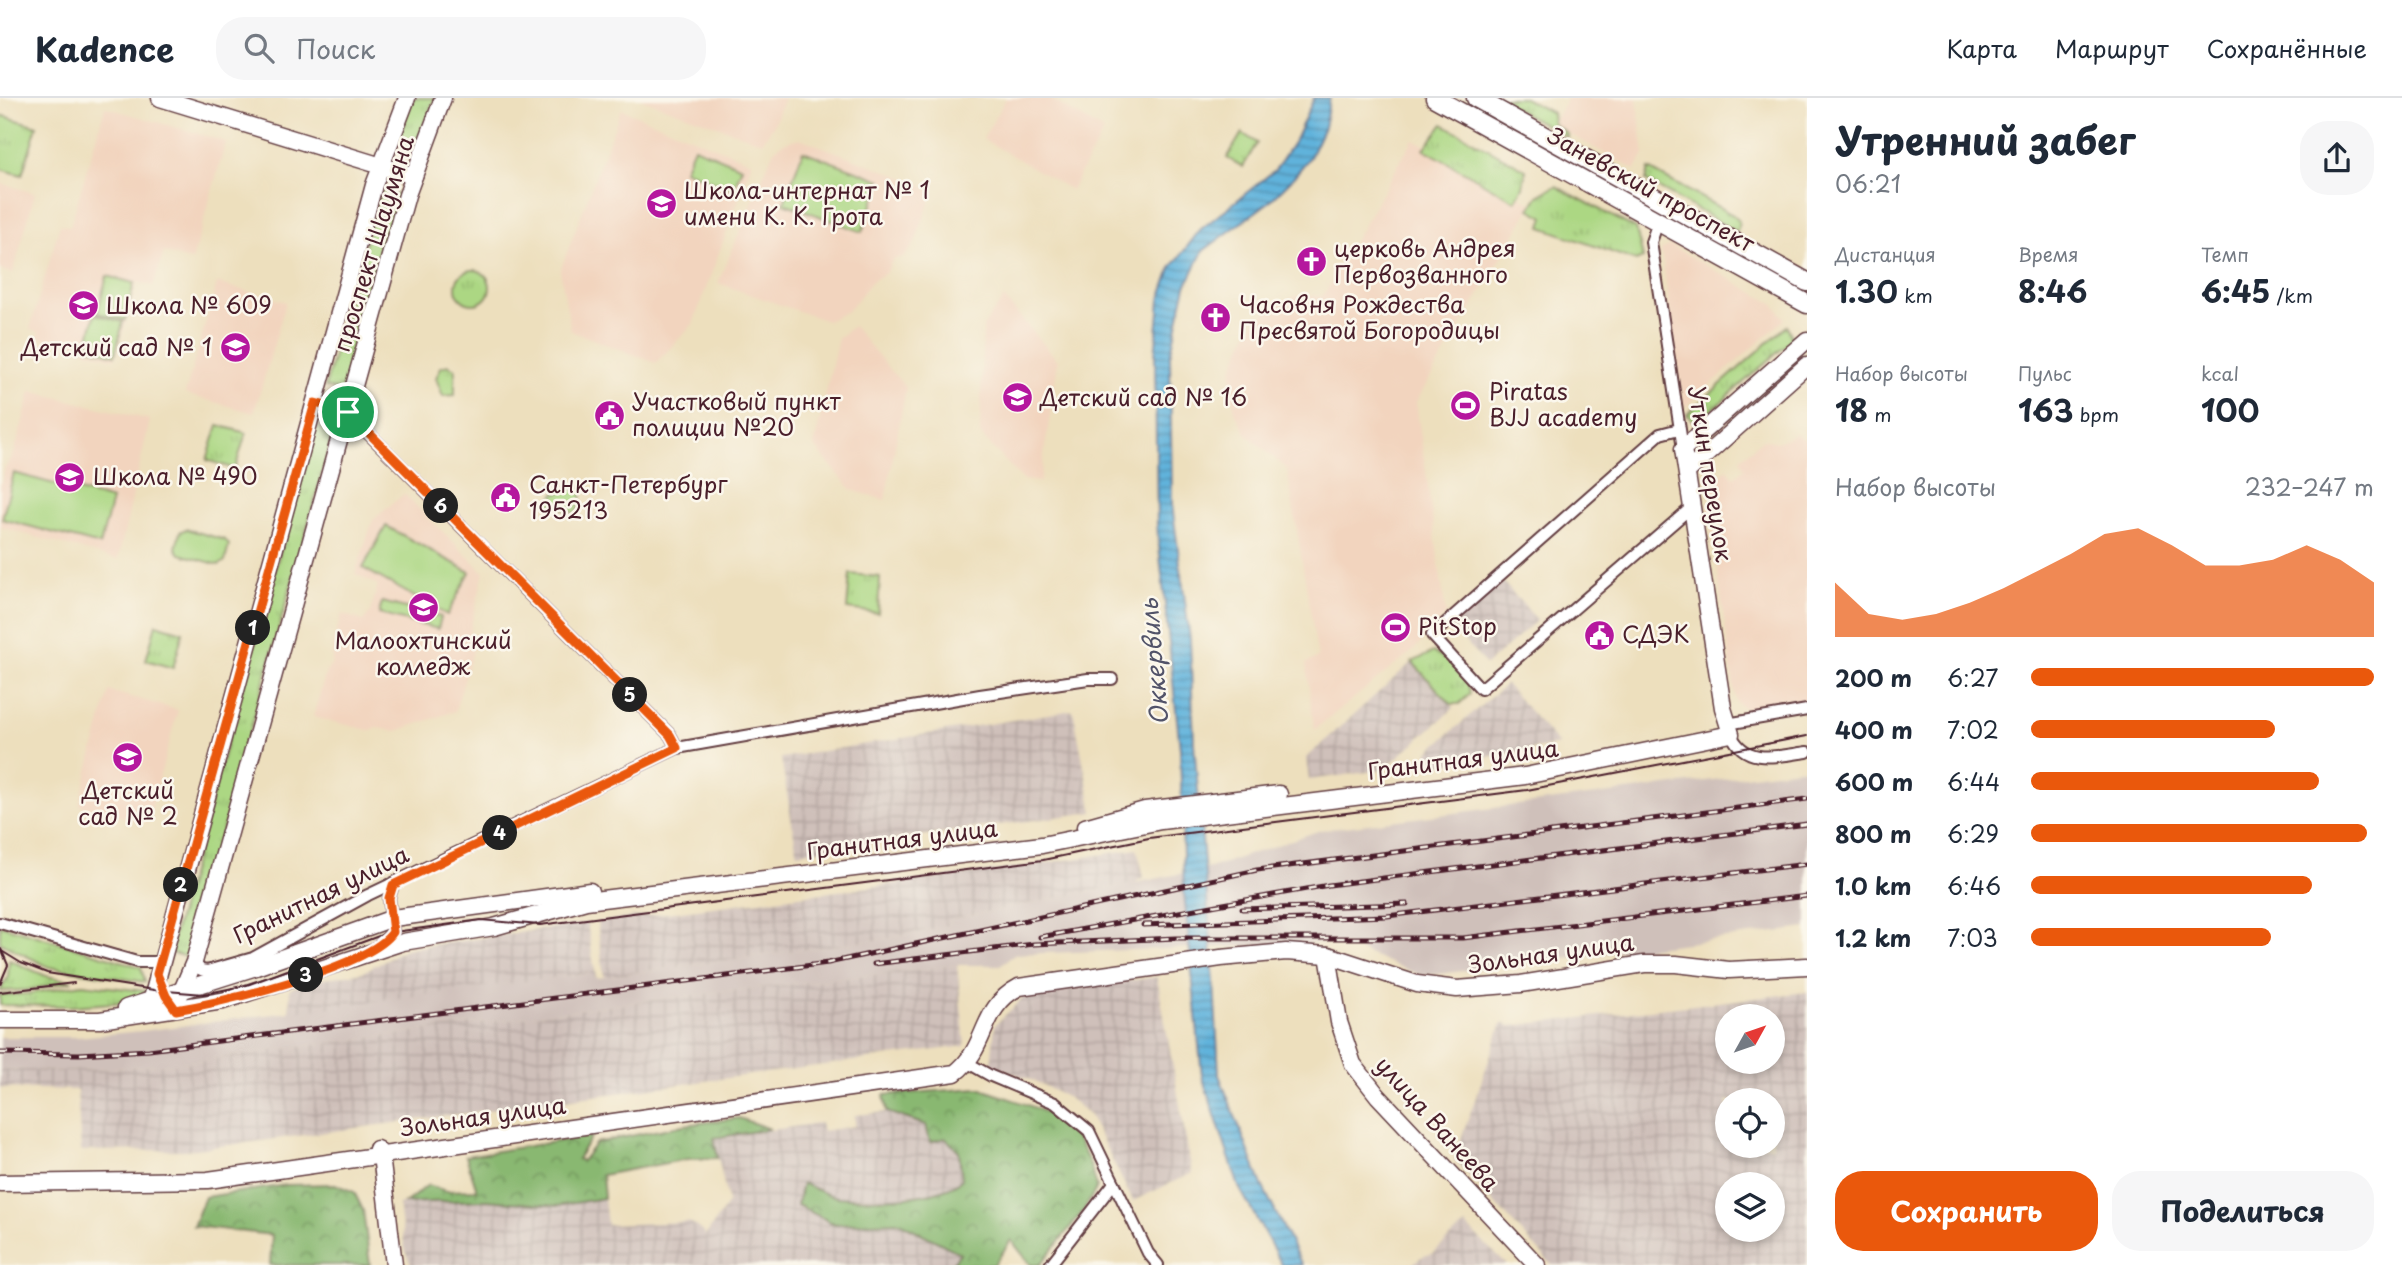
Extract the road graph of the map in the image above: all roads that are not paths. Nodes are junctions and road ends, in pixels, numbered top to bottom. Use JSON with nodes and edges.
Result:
{"nodes":[{"id":1,"x":160,"y":98,"type":"edge"},
{"id":2,"x":407,"y":98,"type":"edge"},
{"id":3,"x":443,"y":98,"type":"edge"},
{"id":4,"x":1435,"y":98,"type":"edge"},
{"id":5,"x":1476,"y":98,"type":"edge"},
{"id":6,"x":382,"y":166,"type":"junction"},
{"id":7,"x":414,"y":176,"type":"junction"},
{"id":8,"x":1658,"y":222,"type":"junction"},
{"id":9,"x":1807,"y":282,"type":"edge"},
{"id":10,"x":1807,"y":304,"type":"edge"},
{"id":11,"x":1807,"y":340,"type":"edge"},
{"id":12,"x":1807,"y":365,"type":"edge"},
{"id":13,"x":315,"y":403,"type":"junction"},
{"id":14,"x":348,"y":412,"type":"junction"},
{"id":15,"x":1679,"y":429,"type":"junction"},
{"id":16,"x":1683,"y":449,"type":"junction"},
{"id":17,"x":1688,"y":471,"type":"junction"},
{"id":18,"x":1693,"y":506,"type":"junction"},
{"id":19,"x":1112,"y":679,"type":"dead end"},
{"id":20,"x":1807,"y":710,"type":"edge"},
{"id":21,"x":1729,"y":729,"type":"junction"},
{"id":22,"x":677,"y":748,"type":"junction"},
{"id":23,"x":1807,"y":752,"type":"edge"},
{"id":24,"x":1161,"y":814,"type":"junction"},
{"id":25,"x":393,"y":885,"type":"junction"},
{"id":26,"x":393,"y":918,"type":"junction"},
{"id":27,"x":0,"y":923,"type":"edge"},
{"id":28,"x":367,"y":954,"type":"junction"},
{"id":29,"x":1328,"y":955,"type":"junction"},
{"id":30,"x":194,"y":962,"type":"junction"},
{"id":31,"x":254,"y":963,"type":"junction"},
{"id":32,"x":1807,"y":966,"type":"edge"},
{"id":33,"x":159,"y":968,"type":"junction"},
{"id":34,"x":168,"y":1000,"type":"junction"},
{"id":35,"x":0,"y":1011,"type":"edge"},
{"id":36,"x":0,"y":1020,"type":"edge"},
{"id":37,"x":968,"y":1063,"type":"junction"},
{"id":38,"x":376,"y":1153,"type":"junction"},
{"id":39,"x":0,"y":1174,"type":"edge"},
{"id":40,"x":0,"y":1183,"type":"edge"},
{"id":41,"x":1114,"y":1183,"type":"junction"},
{"id":42,"x":386,"y":1265,"type":"edge"},
{"id":43,"x":394,"y":1265,"type":"edge"},
{"id":44,"x":1049,"y":1265,"type":"edge"},
{"id":45,"x":1158,"y":1265,"type":"edge"},
{"id":46,"x":1537,"y":1265,"type":"edge"}],
"edges":[{"from":1,"to":6,"type":"street"},
{"from":2,"to":6,"type":"street","name":"проспект Шаумяна"},
{"from":3,"to":7,"type":"street","name":"проспект Шаумяна"},
{"from":4,"to":8,"type":"main road","name":"Заневский проспект"},
{"from":5,"to":9,"type":"main road","name":"Заневский проспект"},
{"from":6,"to":7,"type":"street"},
{"from":6,"to":13,"type":"street","name":"проспект Шаумяна"},
{"from":7,"to":14,"type":"street","name":"проспект Шаумяна"},
{"from":8,"to":10,"type":"main road","name":"Заневский проспект"},
{"from":8,"to":15,"type":"street","name":"Уткин переулок"},
{"from":11,"to":16,"type":"street"},
{"from":12,"to":17,"type":"street"},
{"from":13,"to":14,"type":"street"},
{"from":13,"to":33,"type":"street","name":"проспект Шаумяна"},
{"from":14,"to":22,"type":"street"},
{"from":14,"to":30,"type":"street","name":"проспект Шаумяна"},
{"from":15,"to":16,"type":"street","name":"Уткин переулок"},
{"from":15,"to":18,"type":"street"},
{"from":16,"to":17,"type":"street","name":"Уткин переулок"},
{"from":17,"to":18,"type":"street","name":"Уткин переулок"},
{"from":18,"to":21,"type":"street","name":"Уткин переулок"},
{"from":19,"to":22,"type":"street","name":"Гранитная улица"},
{"from":20,"to":21,"type":"street","name":"Гранитная улица"},
{"from":21,"to":23,"type":"street"},
{"from":21,"to":24,"type":"street","name":"Гранитная улица"},
{"from":22,"to":25,"type":"street","name":"Гранитная улица"},
{"from":24,"to":26,"type":"street","name":"Гранитная улица"},
{"from":24,"to":28,"type":"street","name":"Гранитная улица"},
{"from":25,"to":26,"type":"street"},
{"from":25,"to":31,"type":"street","name":"Гранитная улица"},
{"from":26,"to":28,"type":"street"},
{"from":26,"to":31,"type":"street","name":"Гранитная улица"},
{"from":27,"to":33,"type":"street"},
{"from":28,"to":34,"type":"street","name":"Гранитная улица"},
{"from":29,"to":32,"type":"street","name":"Зольная улица"},
{"from":29,"to":37,"type":"street","name":"Зольная улица"},
{"from":29,"to":46,"type":"street","name":"улица Ванеева"},
{"from":30,"to":31,"type":"street","name":"Гранитная улица"},
{"from":30,"to":34,"type":"street","name":"проспект Шаумяна"},
{"from":31,"to":34,"type":"street","name":"Гранитная улица"},
{"from":33,"to":34,"type":"street"},
{"from":34,"to":35,"type":"street","name":"Гранитная улица"},
{"from":34,"to":36,"type":"street","name":"Гранитная улица"},
{"from":37,"to":38,"type":"street","name":"Зольная улица"},
{"from":37,"to":41,"type":"street"},
{"from":38,"to":39,"type":"street","name":"Зольная улица"},
{"from":38,"to":40,"type":"street","name":"Зольная улица"},
{"from":38,"to":42,"type":"street"},
{"from":38,"to":43,"type":"street"},
{"from":41,"to":44,"type":"street"},
{"from":41,"to":45,"type":"street"}]}
